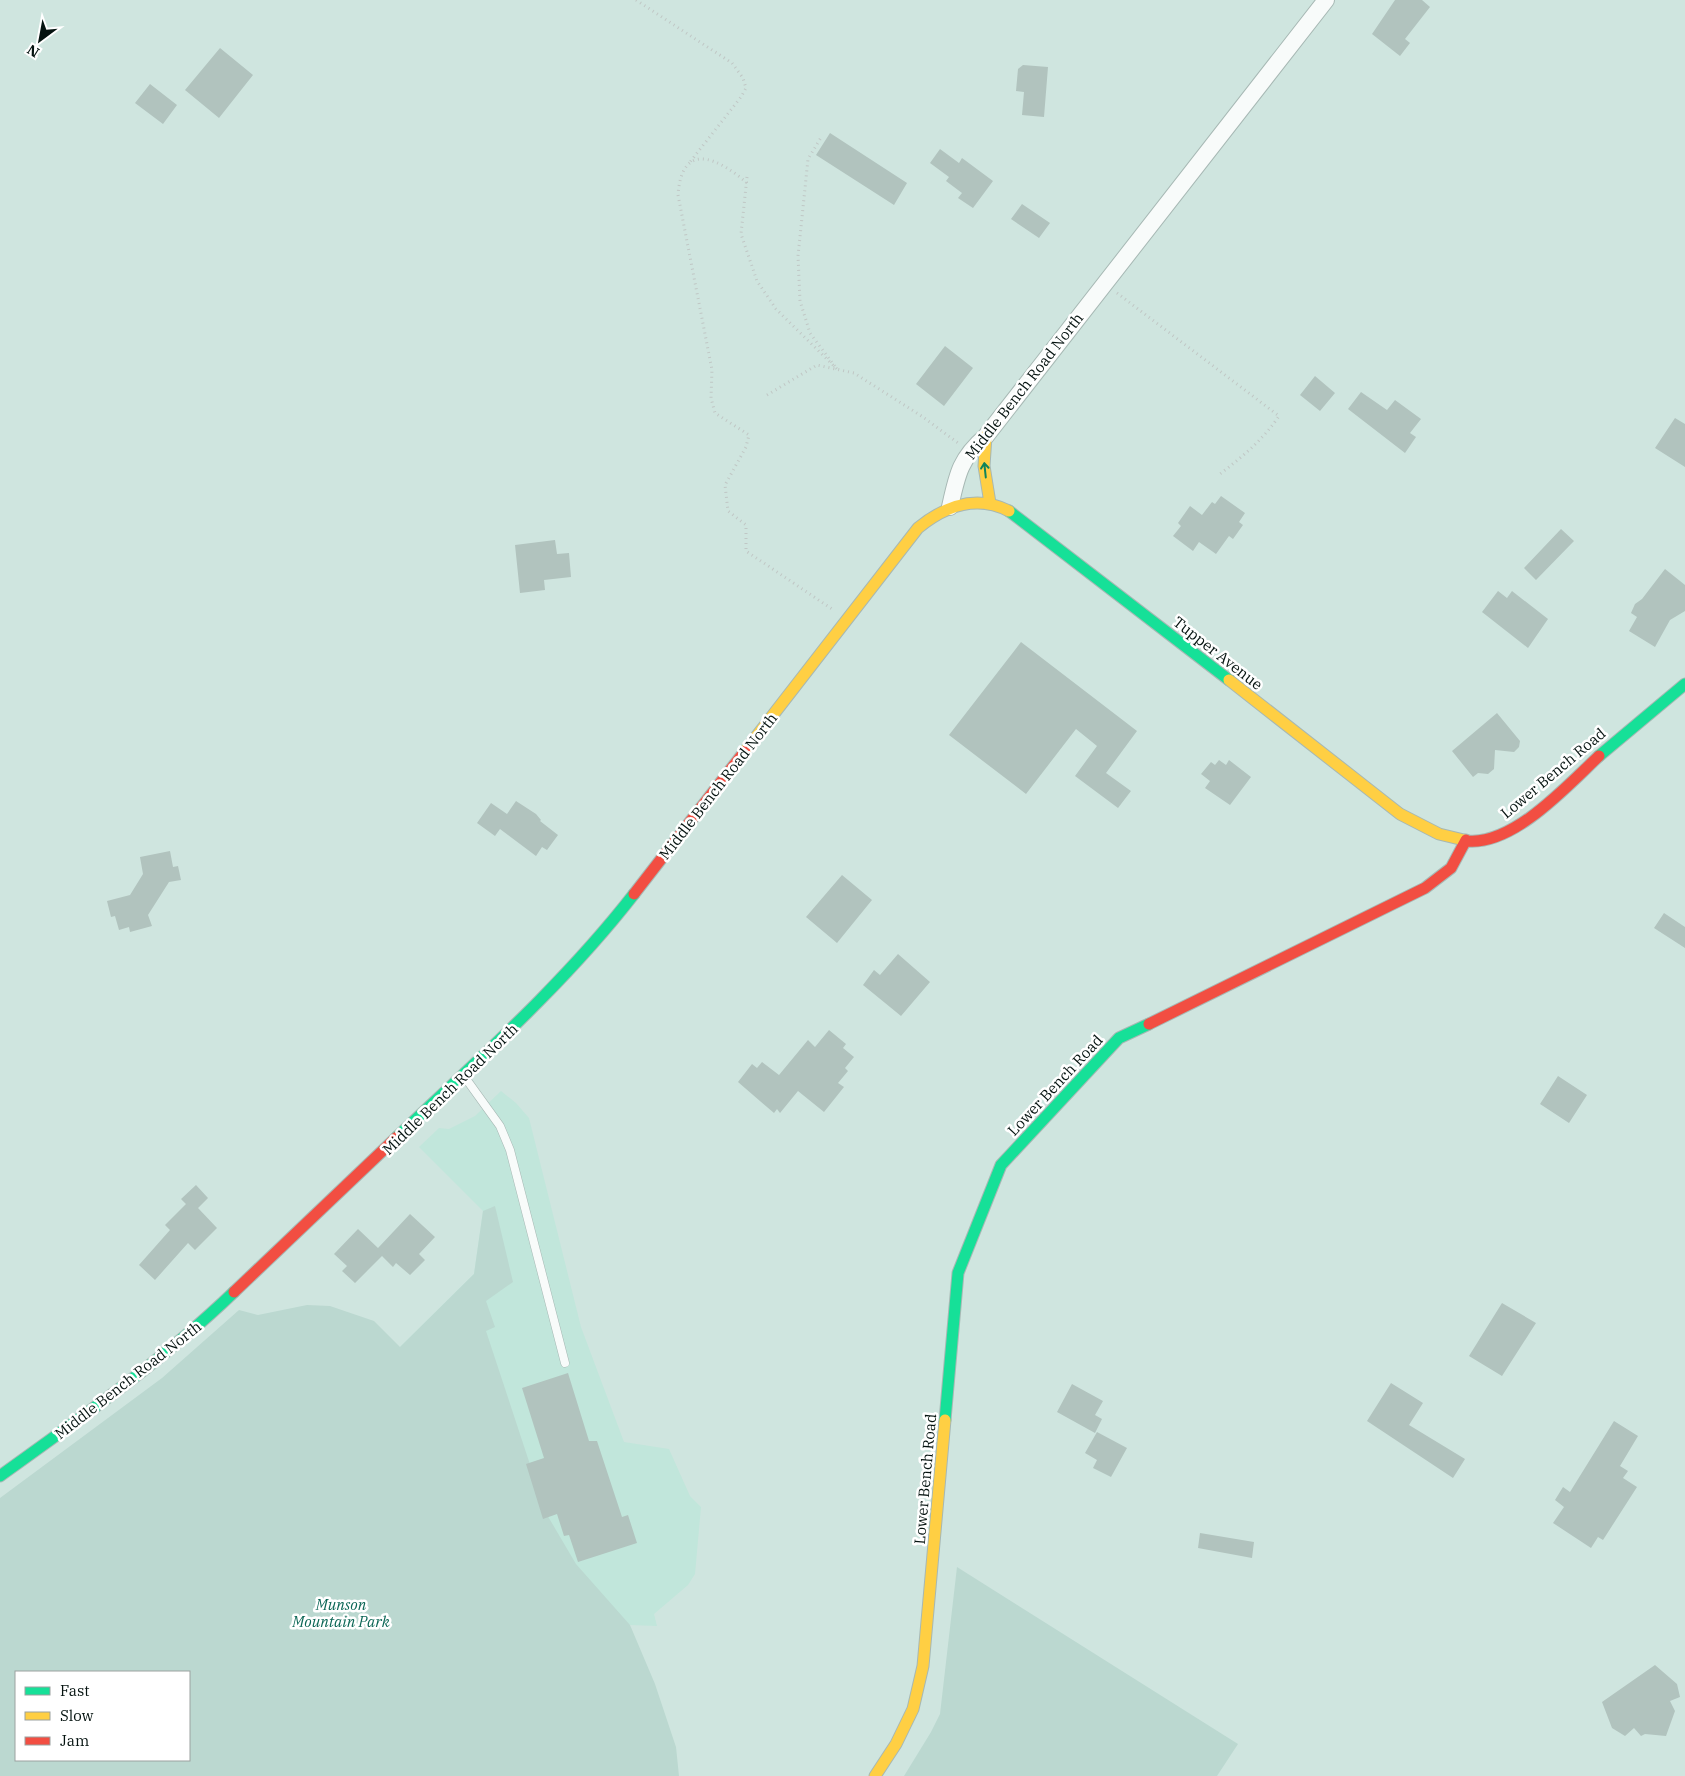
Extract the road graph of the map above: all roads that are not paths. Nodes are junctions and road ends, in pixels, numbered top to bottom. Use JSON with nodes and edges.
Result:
{"nodes":[{"id":1,"x":1326,"y":0,"type":"edge"},
{"id":2,"x":986,"y":436,"type":"junction"},
{"id":3,"x":990,"y":503,"type":"junction"},
{"id":4,"x":950,"y":507,"type":"junction"},
{"id":5,"x":1685,"y":684,"type":"edge"},
{"id":6,"x":1466,"y":840,"type":"junction"},
{"id":7,"x":464,"y":1076,"type":"junction"},
{"id":8,"x":565,"y":1363,"type":"dead end"},
{"id":9,"x":0,"y":1476,"type":"edge"},
{"id":10,"x":875,"y":1776,"type":"edge"}],
"edges":[{"from":1,"to":2,"type":"street","name":"Middle Bench Road North"},
{"from":3,"to":2,"type":"street","one_way":true},
{"from":2,"to":4,"type":"street","name":"Middle Bench Road North"},
{"from":3,"to":4,"type":"street","name":"Tupper Avenue"},
{"from":3,"to":6,"type":"street","name":"Tupper Avenue"},
{"from":4,"to":7,"type":"street","name":"Middle Bench Road North"},
{"from":5,"to":6,"type":"street","name":"Lower Bench Road"},
{"from":6,"to":10,"type":"street","name":"Lower Bench Road"},
{"from":7,"to":8,"type":"lane"},
{"from":7,"to":9,"type":"street","name":"Middle Bench Road North"}]}
